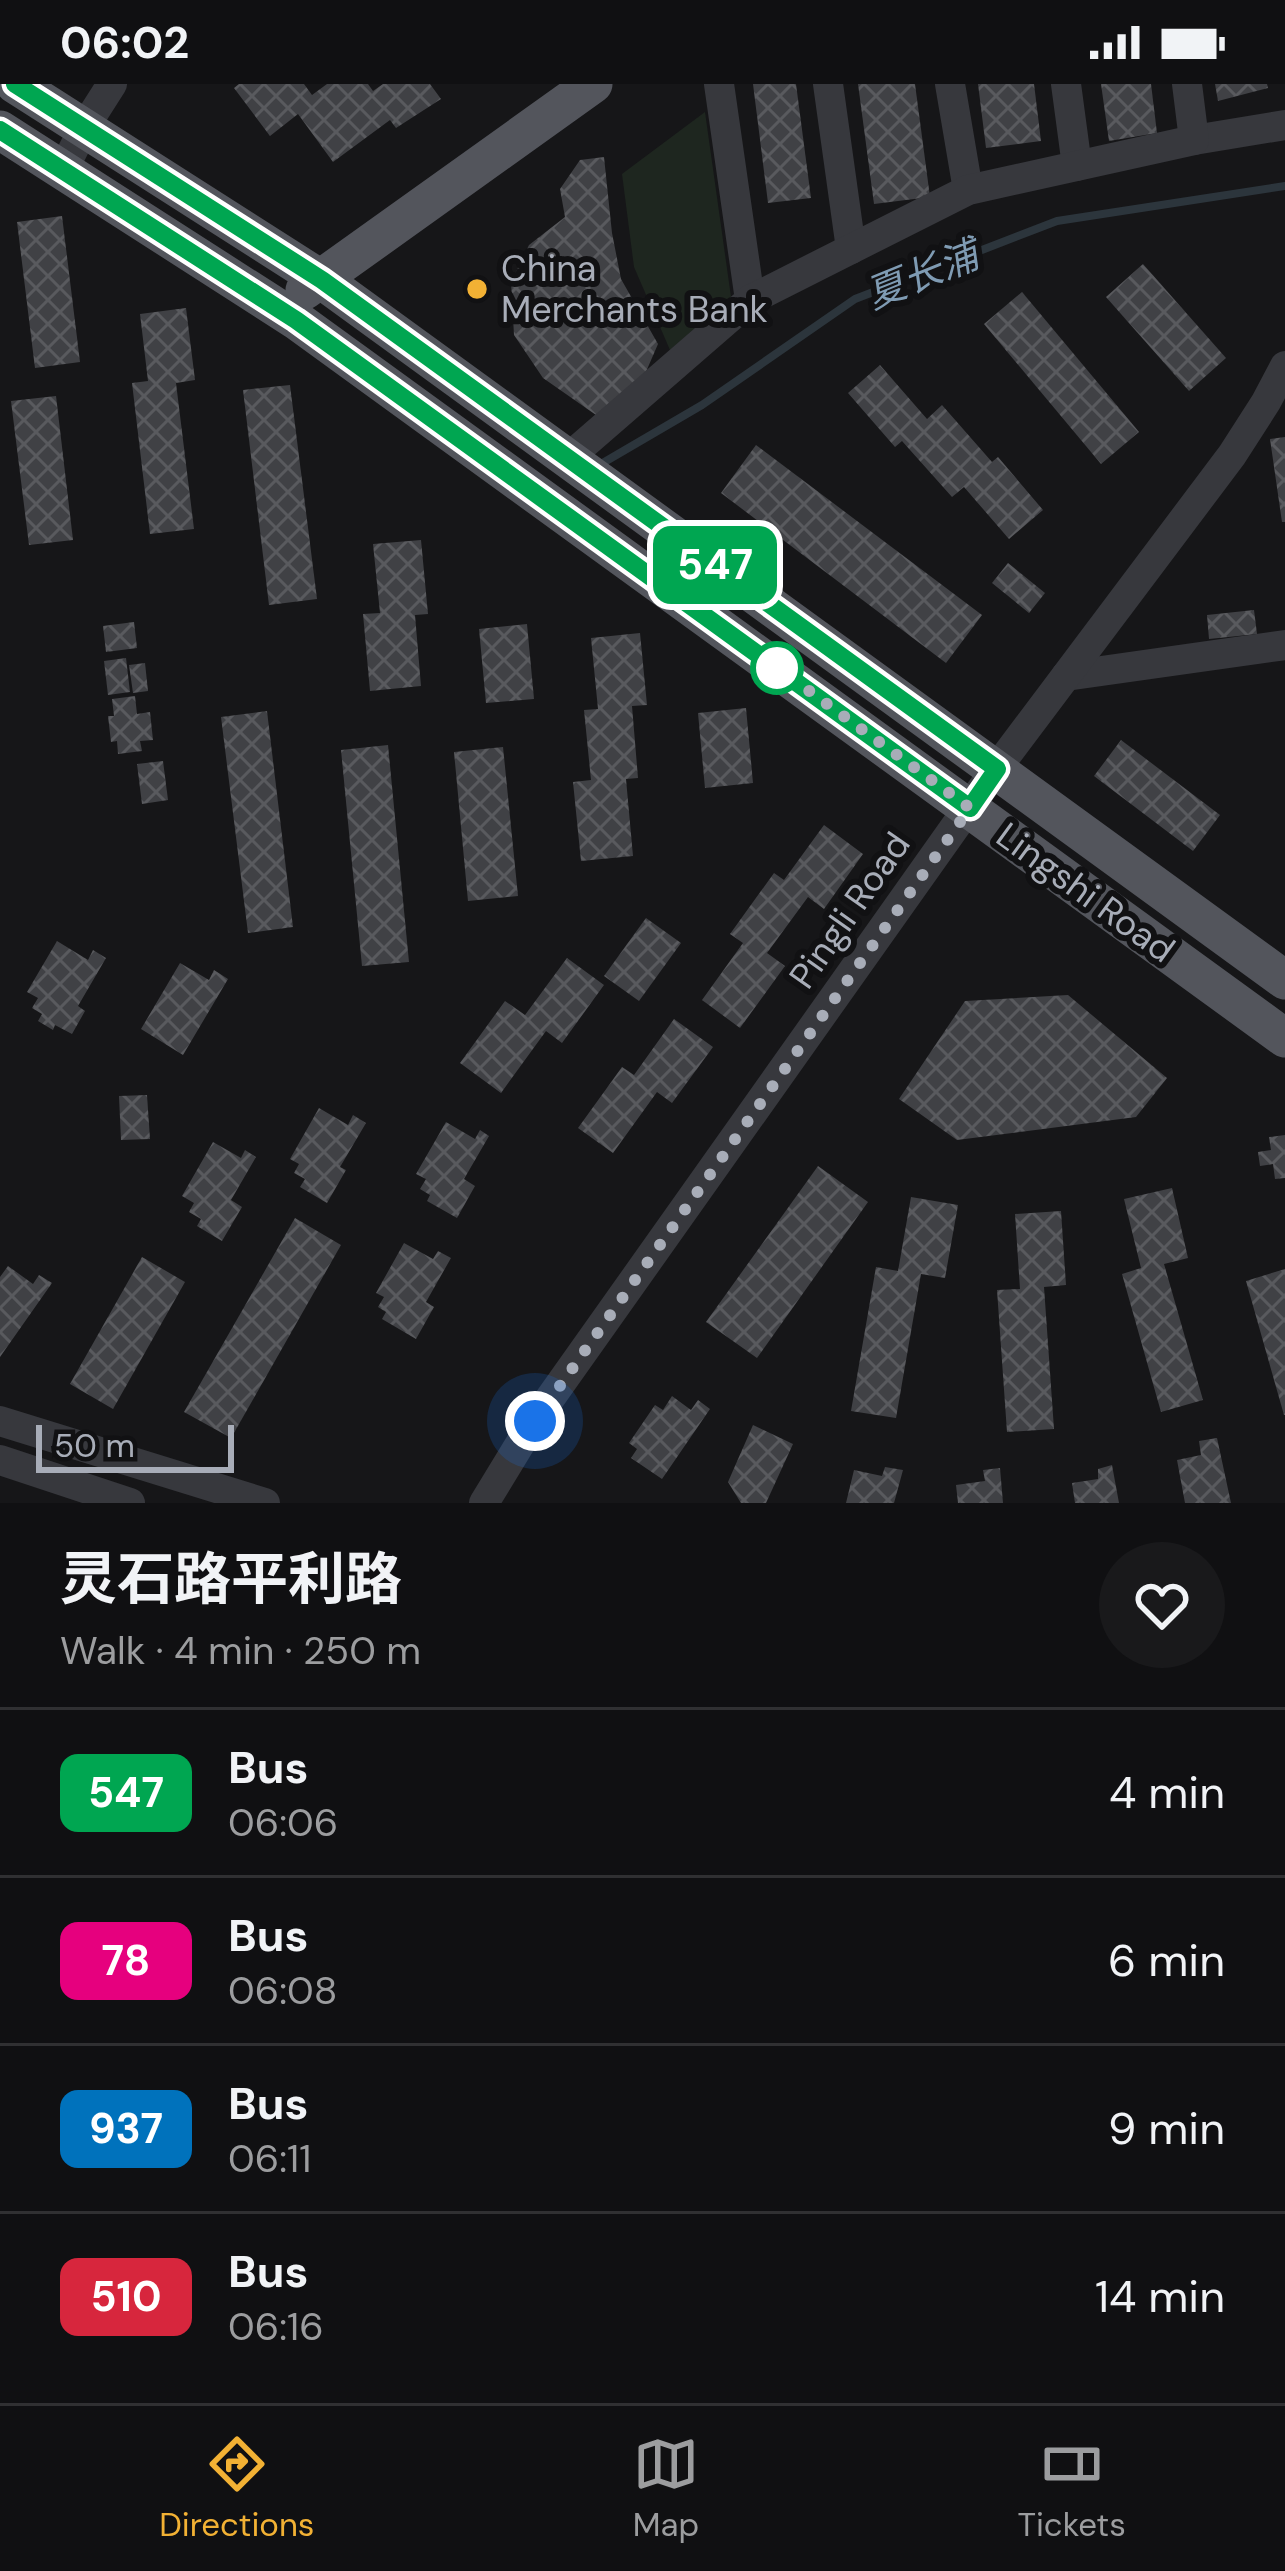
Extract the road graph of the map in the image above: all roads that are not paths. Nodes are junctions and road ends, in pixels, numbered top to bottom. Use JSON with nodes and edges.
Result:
{"nodes":[{"id":1,"x":15,"y":84,"type":"edge"},
{"id":2,"x":112,"y":84,"type":"edge"},
{"id":3,"x":593,"y":84,"type":"edge"},
{"id":4,"x":719,"y":84,"type":"edge"},
{"id":5,"x":828,"y":84,"type":"edge"},
{"id":6,"x":950,"y":84,"type":"edge"},
{"id":7,"x":1066,"y":84,"type":"edge"},
{"id":8,"x":1187,"y":84,"type":"edge"},
{"id":9,"x":1285,"y":125,"type":"edge"},
{"id":10,"x":84,"y":128,"type":"junction"},
{"id":11,"x":0,"y":130,"type":"edge"},
{"id":12,"x":1194,"y":140,"type":"junction"},
{"id":13,"x":1077,"y":166,"type":"junction"},
{"id":14,"x":63,"y":170,"type":"junction"},
{"id":15,"x":968,"y":190,"type":"junction"},
{"id":16,"x":851,"y":249,"type":"junction"},
{"id":17,"x":322,"y":280,"type":"junction"},
{"id":18,"x":750,"y":300,"type":"junction"},
{"id":19,"x":276,"y":307,"type":"junction"},
{"id":20,"x":1285,"y":367,"type":"edge"},
{"id":21,"x":568,"y":458,"type":"junction"},
{"id":22,"x":1285,"y":645,"type":"edge"},
{"id":23,"x":1066,"y":676,"type":"junction"},
{"id":24,"x":997,"y":769,"type":"junction"},
{"id":25,"x":970,"y":808,"type":"junction"},
{"id":26,"x":1285,"y":980,"type":"edge"},
{"id":27,"x":1285,"y":1038,"type":"edge"},
{"id":28,"x":0,"y":1421,"type":"edge"},
{"id":29,"x":0,"y":1460,"type":"edge"},
{"id":30,"x":130,"y":1503,"type":"edge"},
{"id":31,"x":265,"y":1503,"type":"edge"},
{"id":32,"x":484,"y":1503,"type":"edge"}],
"edges":[{"from":1,"to":10,"type":"main road","name":"Lingshi Road"},
{"from":2,"to":10,"type":"street"},
{"from":3,"to":17,"type":"main road"},
{"from":4,"to":18,"type":"street"},
{"from":5,"to":16,"type":"street"},
{"from":6,"to":15,"type":"street"},
{"from":7,"to":13,"type":"street"},
{"from":8,"to":12,"type":"street"},
{"from":9,"to":12,"type":"street"},
{"from":10,"to":14,"type":"street"},
{"from":10,"to":17,"type":"main road","name":"Lingshi Road"},
{"from":11,"to":14,"type":"main road","name":"Lingshi Road"},
{"from":12,"to":13,"type":"street"},
{"from":13,"to":15,"type":"street"},
{"from":14,"to":19,"type":"main road","name":"Lingshi Road"},
{"from":15,"to":16,"type":"street"},
{"from":16,"to":18,"type":"street"},
{"from":17,"to":19,"type":"main road"},
{"from":17,"to":21,"type":"main road","name":"Lingshi Road"},
{"from":18,"to":21,"type":"street"},
{"from":19,"to":25,"type":"main road","name":"Lingshi Road"},
{"from":20,"to":23,"type":"street","name":"Pingli Road"},
{"from":21,"to":24,"type":"main road","name":"Lingshi Road"},
{"from":22,"to":23,"type":"street"},
{"from":23,"to":24,"type":"street","name":"Pingli Road"},
{"from":24,"to":25,"type":"street","name":"Pingli Road"},
{"from":24,"to":26,"type":"main road","name":"Lingshi Road"},
{"from":25,"to":27,"type":"main road","name":"Lingshi Road"},
{"from":25,"to":32,"type":"street","name":"Pingli Road"},
{"from":28,"to":31,"type":"street"},
{"from":29,"to":30,"type":"street"}]}
